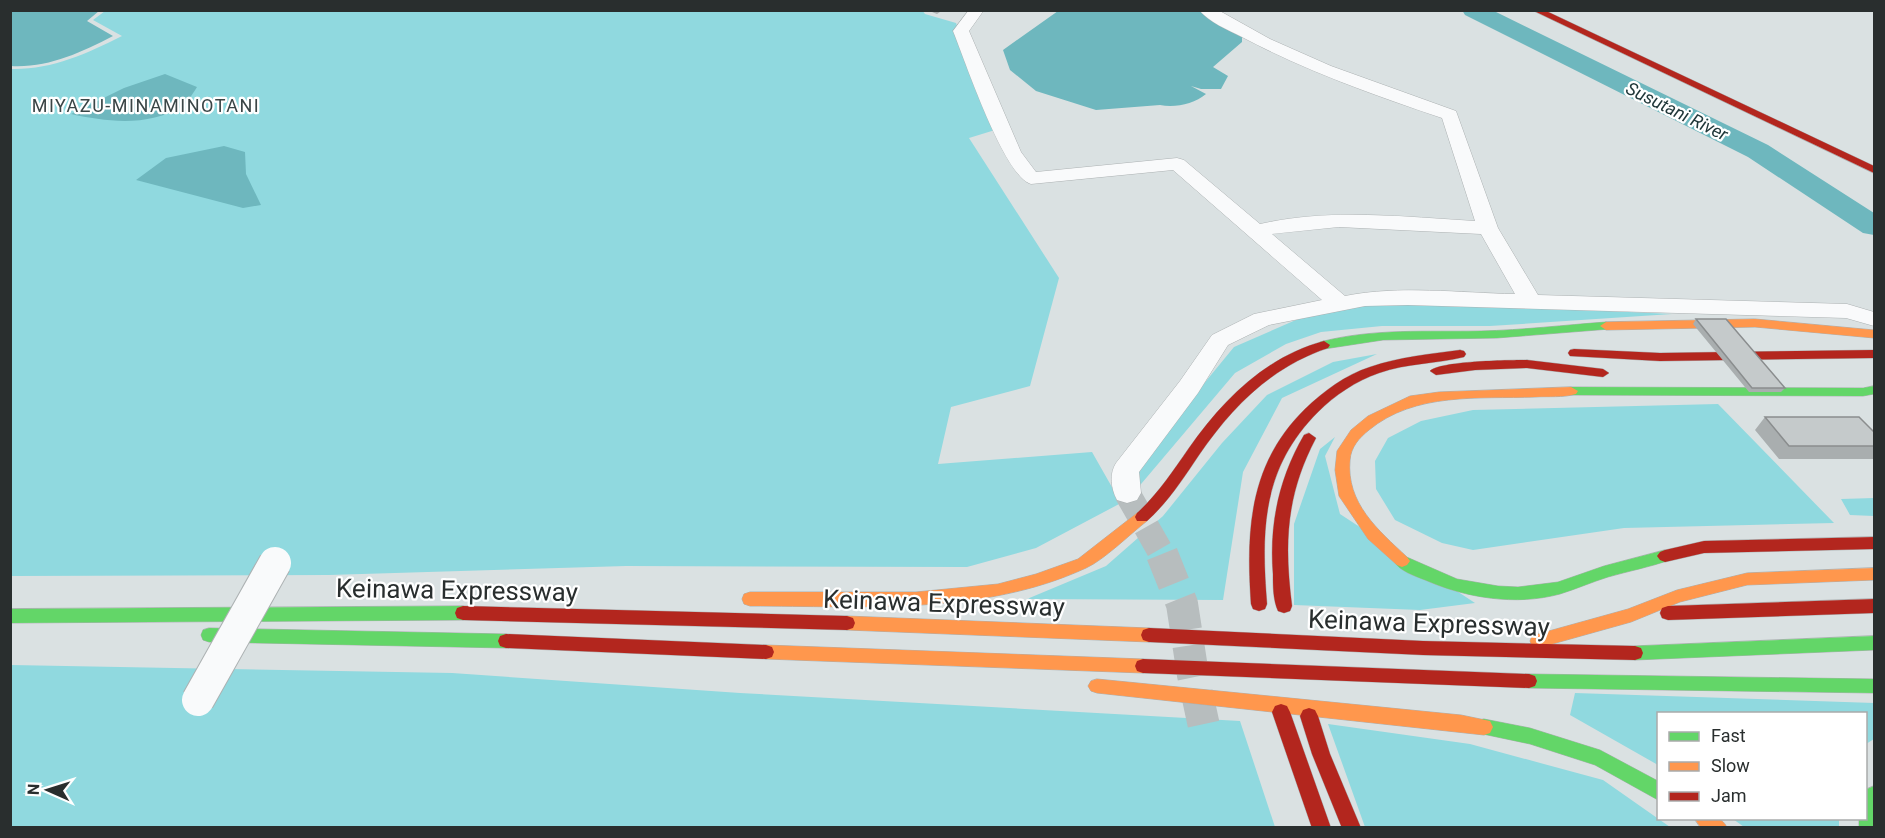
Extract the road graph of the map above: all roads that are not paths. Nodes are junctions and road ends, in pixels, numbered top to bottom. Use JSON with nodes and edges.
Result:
{"nodes":[{"id":1,"x":977,"y":10,"type":"edge"},
{"id":2,"x":1206,"y":10,"type":"edge"},
{"id":3,"x":1536,"y":10,"type":"edge"},
{"id":4,"x":1875,"y":170,"type":"edge"},
{"id":5,"x":1488,"y":228,"type":"junction"},
{"id":6,"x":1254,"y":232,"type":"junction"},
{"id":7,"x":1530,"y":301,"type":"junction"},
{"id":8,"x":1339,"y":303,"type":"junction"},
{"id":9,"x":1875,"y":320,"type":"edge"},
{"id":10,"x":1875,"y":335,"type":"edge"},
{"id":11,"x":1875,"y":347,"type":"edge"},
{"id":12,"x":1543,"y":351,"type":"junction"},
{"id":13,"x":1875,"y":354,"type":"edge"},
{"id":14,"x":1527,"y":364,"type":"junction"},
{"id":15,"x":1875,"y":367,"type":"edge"},
{"id":16,"x":1419,"y":374,"type":"dead end"},
{"id":17,"x":1618,"y":374,"type":"dead end"},
{"id":18,"x":1875,"y":390,"type":"edge"},
{"id":19,"x":1314,"y":431,"type":"dead end"},
{"id":20,"x":1127,"y":493,"type":"tunnel mouth"},
{"id":21,"x":1875,"y":543,"type":"edge"},
{"id":22,"x":1668,"y":557,"type":"junction"},
{"id":23,"x":1875,"y":557,"type":"edge"},
{"id":24,"x":275,"y":563,"type":"dead end"},
{"id":25,"x":1875,"y":574,"type":"edge"},
{"id":26,"x":1747,"y":594,"type":"dead end"},
{"id":27,"x":1677,"y":597,"type":"junction"},
{"id":28,"x":739,"y":599,"type":"dead end"},
{"id":29,"x":580,"y":602,"type":"dead end"},
{"id":30,"x":1259,"y":604,"type":"dead end"},
{"id":31,"x":1284,"y":606,"type":"dead end"},
{"id":32,"x":1875,"y":606,"type":"edge"},
{"id":33,"x":385,"y":612,"type":"junction"},
{"id":34,"x":1631,"y":615,"type":"junction"},
{"id":35,"x":10,"y":616,"type":"edge"},
{"id":36,"x":194,"y":635,"type":"dead end"},
{"id":37,"x":1608,"y":636,"type":"dead end"},
{"id":38,"x":448,"y":639,"type":"junction"},
{"id":39,"x":1536,"y":641,"type":"junction"},
{"id":40,"x":1875,"y":643,"type":"edge"},
{"id":41,"x":1423,"y":648,"type":"junction"},
{"id":42,"x":823,"y":668,"type":"dead end"},
{"id":43,"x":1086,"y":685,"type":"dead end"},
{"id":44,"x":1875,"y":686,"type":"edge"},
{"id":45,"x":198,"y":700,"type":"dead end"},
{"id":46,"x":1281,"y":712,"type":"dead end"},
{"id":47,"x":1309,"y":716,"type":"dead end"},
{"id":48,"x":1657,"y":790,"type":"edge"},
{"id":49,"x":1875,"y":795,"type":"edge"},
{"id":50,"x":1705,"y":820,"type":"edge"},
{"id":51,"x":1322,"y":828,"type":"edge"},
{"id":52,"x":1352,"y":828,"type":"edge"},
{"id":53,"x":1718,"y":828,"type":"edge"},
{"id":54,"x":1868,"y":828,"type":"edge"}],
"edges":[{"from":1,"to":6,"type":"street"},
{"from":2,"to":5,"type":"street"},
{"from":3,"to":4,"type":"main road"},
{"from":5,"to":6,"type":"street"},
{"from":5,"to":7,"type":"street"},
{"from":6,"to":8,"type":"street"},
{"from":7,"to":8,"type":"street"},
{"from":7,"to":9,"type":"street"},
{"from":8,"to":20,"type":"street"},
{"from":10,"to":28,"type":"main road"},
{"from":11,"to":12,"type":"main road"},
{"from":12,"to":13,"type":"main road"},
{"from":12,"to":30,"type":"main road"},
{"from":14,"to":15,"type":"main road"},
{"from":14,"to":16,"type":"main road"},
{"from":14,"to":17,"type":"main road"},
{"from":18,"to":22,"type":"main road"},
{"from":19,"to":31,"type":"main road"},
{"from":21,"to":22,"type":"main road"},
{"from":22,"to":23,"type":"main road"},
{"from":24,"to":45,"type":"street","bridge":true},
{"from":25,"to":27,"type":"main road"},
{"from":26,"to":27,"type":"main road"},
{"from":27,"to":34,"type":"main road"},
{"from":29,"to":33,"type":"main road"},
{"from":32,"to":34,"type":"main road"},
{"from":33,"to":35,"type":"main road","name":"Keinawa Expressway"},
{"from":33,"to":41,"type":"main road","name":"Keinawa Expressway"},
{"from":34,"to":39,"type":"main road"},
{"from":36,"to":38,"type":"main road"},
{"from":37,"to":39,"type":"main road"},
{"from":38,"to":42,"type":"main road"},
{"from":38,"to":44,"type":"main road"},
{"from":39,"to":41,"type":"main road"},
{"from":40,"to":41,"type":"main road","name":"Keinawa Expressway"},
{"from":43,"to":48,"type":"main road"},
{"from":46,"to":51,"type":"main road"},
{"from":47,"to":52,"type":"main road"},
{"from":49,"to":54,"type":"main road"},
{"from":50,"to":53,"type":"main road"}]}
